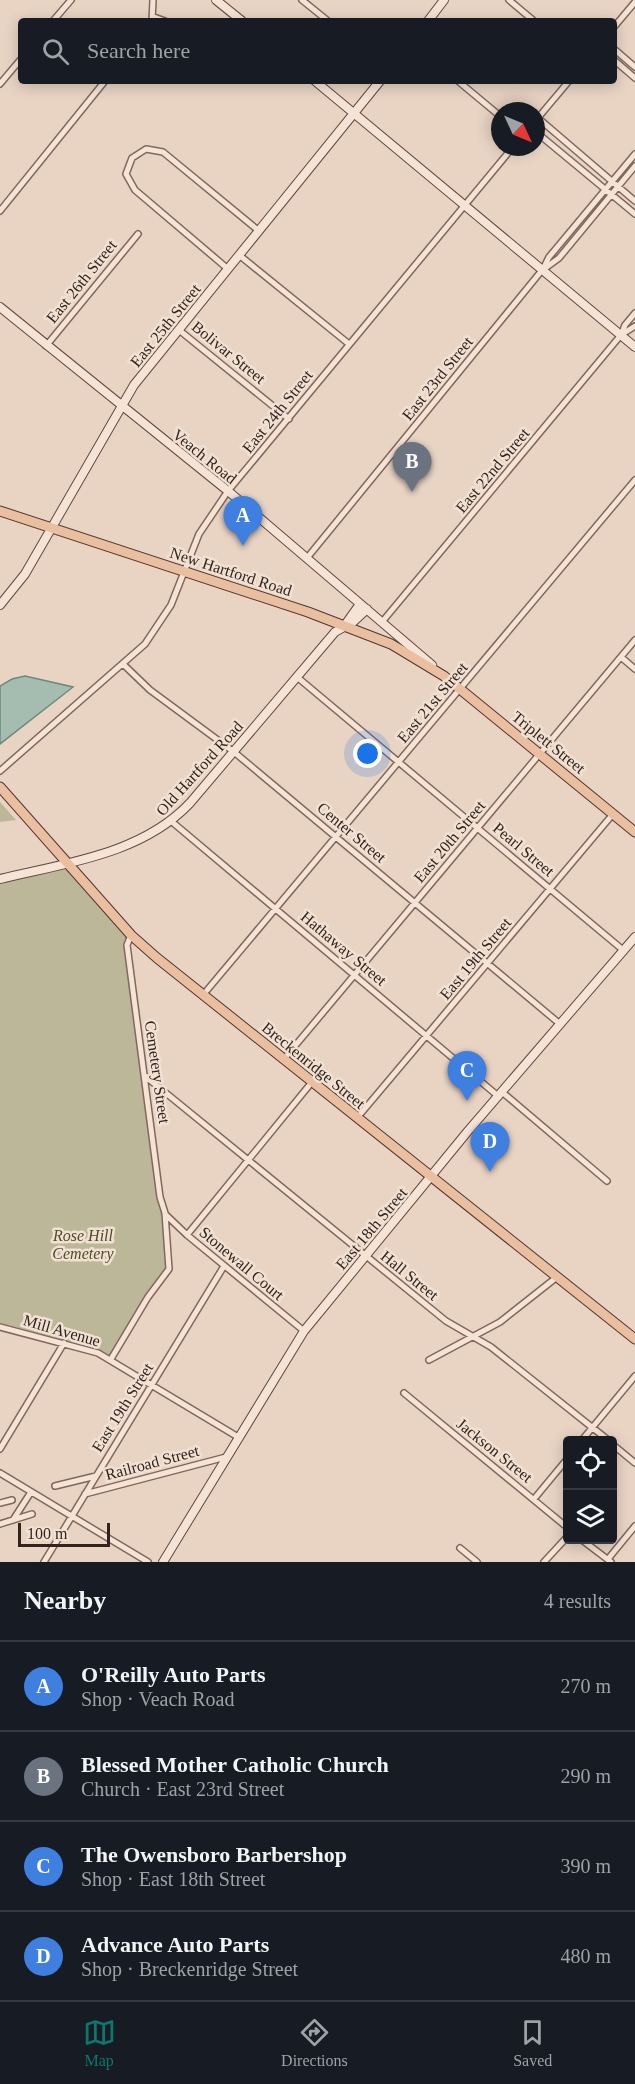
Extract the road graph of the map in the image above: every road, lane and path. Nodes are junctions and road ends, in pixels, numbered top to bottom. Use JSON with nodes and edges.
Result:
{"nodes":[{"id":1,"x":70,"y":0,"type":"edge"},
{"id":2,"x":153,"y":0,"type":"edge"},
{"id":3,"x":216,"y":0,"type":"edge"},
{"id":4,"x":302,"y":0,"type":"edge"},
{"id":5,"x":444,"y":0,"type":"edge"},
{"id":6,"x":509,"y":0,"type":"edge"},
{"id":7,"x":635,"y":2,"type":"edge"},
{"id":8,"x":55,"y":18,"type":"edge"},
{"id":9,"x":153,"y":18,"type":"edge"},
{"id":10,"x":238,"y":18,"type":"edge"},
{"id":11,"x":324,"y":18,"type":"edge"},
{"id":12,"x":430,"y":18,"type":"edge"},
{"id":13,"x":530,"y":18,"type":"edge"},
{"id":14,"x":617,"y":23,"type":"edge"},
{"id":15,"x":617,"y":52,"type":"edge"},
{"id":16,"x":18,"y":63,"type":"edge"},
{"id":17,"x":617,"y":63,"type":"edge"},
{"id":18,"x":635,"y":67,"type":"edge"},
{"id":19,"x":635,"y":78,"type":"edge"},
{"id":20,"x":0,"y":84,"type":"edge"},
{"id":21,"x":103,"y":84,"type":"edge"},
{"id":22,"x":319,"y":84,"type":"edge"},
{"id":23,"x":378,"y":84,"type":"edge"},
{"id":24,"x":462,"y":84,"type":"edge"},
{"id":25,"x":566,"y":84,"type":"edge"},
{"id":26,"x":491,"y":108,"type":"edge"},
{"id":27,"x":545,"y":110,"type":"edge"},
{"id":28,"x":355,"y":114,"type":"junction"},
{"id":29,"x":545,"y":126,"type":"edge"},
{"id":30,"x":545,"y":139,"type":"edge"},
{"id":31,"x":635,"y":154,"type":"edge"},
{"id":32,"x":506,"y":156,"type":"edge"},
{"id":33,"x":635,"y":166,"type":"edge"},
{"id":34,"x":612,"y":181,"type":"junction"},
{"id":35,"x":618,"y":187,"type":"junction"},
{"id":36,"x":605,"y":189,"type":"junction"},
{"id":37,"x":612,"y":195,"type":"junction"},
{"id":38,"x":635,"y":201,"type":"edge"},
{"id":39,"x":465,"y":205,"type":"junction"},
{"id":40,"x":0,"y":211,"type":"edge"},
{"id":41,"x":635,"y":214,"type":"edge"},
{"id":42,"x":259,"y":231,"type":"junction"},
{"id":43,"x":138,"y":234,"type":"dead end"},
{"id":44,"x":239,"y":255,"type":"junction"},
{"id":45,"x":228,"y":269,"type":"junction"},
{"id":46,"x":543,"y":269,"type":"junction"},
{"id":47,"x":0,"y":308,"type":"edge"},
{"id":48,"x":635,"y":313,"type":"edge"},
{"id":49,"x":635,"y":326,"type":"edge"},
{"id":50,"x":179,"y":330,"type":"junction"},
{"id":51,"x":621,"y":335,"type":"junction"},
{"id":52,"x":349,"y":344,"type":"junction"},
{"id":53,"x":46,"y":346,"type":"junction"},
{"id":54,"x":635,"y":347,"type":"edge"},
{"id":55,"x":120,"y":406,"type":"junction"},
{"id":56,"x":289,"y":418,"type":"junction"},
{"id":57,"x":635,"y":480,"type":"edge"},
{"id":58,"x":228,"y":491,"type":"junction"},
{"id":59,"x":0,"y":512,"type":"edge"},
{"id":60,"x":51,"y":528,"type":"junction"},
{"id":61,"x":307,"y":558,"type":"junction"},
{"id":62,"x":183,"y":571,"type":"junction"},
{"id":63,"x":0,"y":605,"type":"edge"},
{"id":64,"x":363,"y":606,"type":"junction"},
{"id":65,"x":382,"y":622,"type":"junction"},
{"id":66,"x":345,"y":625,"type":"junction"},
{"id":67,"x":635,"y":640,"type":"edge"},
{"id":68,"x":621,"y":657,"type":"junction"},
{"id":69,"x":124,"y":665,"type":"junction"},
{"id":70,"x":635,"y":669,"type":"edge"},
{"id":71,"x":297,"y":676,"type":"junction"},
{"id":72,"x":444,"y":676,"type":"junction"},
{"id":73,"x":460,"y":689,"type":"junction"},
{"id":74,"x":234,"y":752,"type":"junction"},
{"id":75,"x":540,"y":754,"type":"junction"},
{"id":76,"x":399,"y":762,"type":"junction"},
{"id":77,"x":0,"y":771,"type":"edge"},
{"id":78,"x":0,"y":787,"type":"edge"},
{"id":79,"x":613,"y":814,"type":"junction"},
{"id":80,"x":171,"y":821,"type":"junction"},
{"id":81,"x":478,"y":828,"type":"junction"},
{"id":82,"x":635,"y":832,"type":"edge"},
{"id":83,"x":337,"y":837,"type":"junction"},
{"id":84,"x":65,"y":863,"type":"junction"},
{"id":85,"x":0,"y":879,"type":"edge"},
{"id":86,"x":550,"y":889,"type":"junction"},
{"id":87,"x":415,"y":903,"type":"junction"},
{"id":88,"x":276,"y":909,"type":"junction"},
{"id":89,"x":131,"y":935,"type":"junction"},
{"id":90,"x":635,"y":937,"type":"edge"},
{"id":91,"x":623,"y":950,"type":"junction"},
{"id":92,"x":488,"y":964,"type":"junction"},
{"id":93,"x":354,"y":975,"type":"junction"},
{"id":94,"x":203,"y":995,"type":"junction"},
{"id":95,"x":560,"y":1024,"type":"junction"},
{"id":96,"x":427,"y":1036,"type":"junction"},
{"id":97,"x":284,"y":1059,"type":"junction"},
{"id":98,"x":145,"y":1076,"type":"junction"},
{"id":99,"x":312,"y":1082,"type":"junction"},
{"id":100,"x":500,"y":1094,"type":"junction"},
{"id":101,"x":357,"y":1118,"type":"junction"},
{"id":102,"x":248,"y":1161,"type":"junction"},
{"id":103,"x":430,"y":1177,"type":"junction"},
{"id":104,"x":607,"y":1181,"type":"dead end"},
{"id":105,"x":165,"y":1213,"type":"junction"},
{"id":106,"x":187,"y":1235,"type":"junction"},
{"id":107,"x":364,"y":1256,"type":"junction"},
{"id":108,"x":224,"y":1266,"type":"junction"},
{"id":109,"x":558,"y":1276,"type":"junction"},
{"id":110,"x":0,"y":1327,"type":"edge"},
{"id":111,"x":304,"y":1331,"type":"junction"},
{"id":112,"x":472,"y":1338,"type":"junction"},
{"id":113,"x":635,"y":1339,"type":"edge"},
{"id":114,"x":64,"y":1343,"type":"junction"},
{"id":115,"x":111,"y":1359,"type":"junction"},
{"id":116,"x":429,"y":1360,"type":"dead end"},
{"id":117,"x":635,"y":1376,"type":"edge"},
{"id":118,"x":152,"y":1384,"type":"junction"},
{"id":119,"x":404,"y":1393,"type":"dead end"},
{"id":120,"x":592,"y":1428,"type":"junction"},
{"id":121,"x":585,"y":1436,"type":"edge"},
{"id":122,"x":603,"y":1436,"type":"edge"},
{"id":123,"x":238,"y":1437,"type":"junction"},
{"id":124,"x":617,"y":1448,"type":"edge"},
{"id":125,"x":0,"y":1449,"type":"edge"},
{"id":126,"x":226,"y":1457,"type":"junction"},
{"id":127,"x":563,"y":1463,"type":"edge"},
{"id":128,"x":635,"y":1463,"type":"edge"},
{"id":129,"x":0,"y":1473,"type":"edge"},
{"id":130,"x":96,"y":1476,"type":"junction"},
{"id":131,"x":55,"y":1486,"type":"dead end"},
{"id":132,"x":31,"y":1492,"type":"junction"},
{"id":133,"x":85,"y":1494,"type":"junction"},
{"id":134,"x":534,"y":1499,"type":"junction"},
{"id":135,"x":12,"y":1500,"type":"dead end"},
{"id":136,"x":0,"y":1503,"type":"edge"},
{"id":137,"x":32,"y":1514,"type":"dead end"},
{"id":138,"x":72,"y":1516,"type":"junction"},
{"id":139,"x":13,"y":1520,"type":"junction"},
{"id":140,"x":0,"y":1524,"type":"edge"},
{"id":141,"x":563,"y":1524,"type":"edge"},
{"id":142,"x":635,"y":1526,"type":"edge"},
{"id":143,"x":563,"y":1541,"type":"edge"},
{"id":144,"x":588,"y":1544,"type":"edge"},
{"id":145,"x":460,"y":1548,"type":"dead end"},
{"id":146,"x":609,"y":1561,"type":"edge"},
{"id":147,"x":44,"y":1562,"type":"edge"},
{"id":148,"x":148,"y":1562,"type":"edge"},
{"id":149,"x":163,"y":1562,"type":"edge"},
{"id":150,"x":477,"y":1562,"type":"edge"},
{"id":151,"x":544,"y":1562,"type":"edge"}],
"edges":[{"from":1,"to":8,"type":"street"},
{"from":2,"to":9,"type":"street"},
{"from":3,"to":10,"type":"street"},
{"from":4,"to":11,"type":"street"},
{"from":5,"to":12,"type":"street"},
{"from":6,"to":13,"type":"street"},
{"from":7,"to":14,"type":"street"},
{"from":15,"to":18,"type":"street"},
{"from":16,"to":20,"type":"street"},
{"from":17,"to":19,"type":"street"},
{"from":21,"to":40,"type":"street"},
{"from":22,"to":28,"type":"street"},
{"from":23,"to":28,"type":"street","name":"East 25th Street"},
{"from":24,"to":26,"type":"street"},
{"from":25,"to":27,"type":"street"},
{"from":28,"to":39,"type":"street"},
{"from":28,"to":42,"type":"street","name":"East 25th Street"},
{"from":29,"to":34,"type":"street"},
{"from":30,"to":36,"type":"street"},
{"from":31,"to":34,"type":"street","name":"East 23rd Street"},
{"from":32,"to":39,"type":"street","name":"East 24th Street"},
{"from":33,"to":35,"type":"street","name":"East 23rd Street"},
{"from":34,"to":35,"type":"street"},
{"from":34,"to":36,"type":"street","name":"East 23rd Street"},
{"from":35,"to":37,"type":"street","name":"East 23rd Street"},
{"from":35,"to":38,"type":"street"},
{"from":36,"to":37,"type":"street"},
{"from":36,"to":46,"type":"street","name":"East 23rd Street"},
{"from":37,"to":41,"type":"street"},
{"from":37,"to":46,"type":"street","name":"East 23rd Street"},
{"from":39,"to":46,"type":"street"},
{"from":39,"to":52,"type":"street","name":"East 24th Street"},
{"from":42,"to":44,"type":"street","name":"East 25th Street"},
{"from":42,"to":45,"type":"street"},
{"from":43,"to":53,"type":"street","name":"East 26th Street"},
{"from":44,"to":45,"type":"street","name":"East 25th Street"},
{"from":44,"to":52,"type":"street"},
{"from":45,"to":50,"type":"street","name":"East 25th Street"},
{"from":46,"to":51,"type":"street"},
{"from":46,"to":61,"type":"street","name":"East 23rd Street"},
{"from":47,"to":53,"type":"street","name":"Veach Road"},
{"from":48,"to":51,"type":"street","name":"East 22nd Street"},
{"from":49,"to":51,"type":"street","name":"East 22nd Street"},
{"from":50,"to":55,"type":"street","name":"East 25th Street"},
{"from":50,"to":56,"type":"street","name":"Bolivar Street"},
{"from":51,"to":54,"type":"street"},
{"from":51,"to":65,"type":"street","name":"East 22nd Street"},
{"from":52,"to":56,"type":"street","name":"East 24th Street"},
{"from":53,"to":55,"type":"street","name":"Veach Road"},
{"from":55,"to":58,"type":"street","name":"Veach Road"},
{"from":55,"to":60,"type":"street","name":"East 25th Street"},
{"from":56,"to":58,"type":"street","name":"East 24th Street"},
{"from":57,"to":73,"type":"street","name":"East 21st Street"},
{"from":58,"to":61,"type":"street","name":"Veach Road"},
{"from":58,"to":62,"type":"street","name":"East 24th Street"},
{"from":59,"to":60,"type":"main road","name":"New Hartford Road"},
{"from":60,"to":62,"type":"main road","name":"New Hartford Road"},
{"from":60,"to":63,"type":"street","name":"East 25th Street"},
{"from":61,"to":64,"type":"street","name":"Veach Road"},
{"from":62,"to":66,"type":"main road","name":"New Hartford Road"},
{"from":62,"to":69,"type":"street","name":"East 24th Street"},
{"from":64,"to":65,"type":"street","name":"Veach Road"},
{"from":64,"to":66,"type":"street","name":"Old Hartford Road"},
{"from":65,"to":72,"type":"street","name":"Veach Road"},
{"from":66,"to":71,"type":"street","name":"Old Hartford Road"},
{"from":66,"to":72,"type":"main road","name":"New Hartford Road"},
{"from":67,"to":68,"type":"street","name":"East 20th Street"},
{"from":68,"to":70,"type":"street"},
{"from":68,"to":75,"type":"street","name":"East 20th Street"},
{"from":69,"to":74,"type":"street","name":"Center Street"},
{"from":69,"to":77,"type":"street","name":"East 24th Street"},
{"from":71,"to":74,"type":"street","name":"Old Hartford Road"},
{"from":71,"to":76,"type":"street","name":"Pearl Street"},
{"from":72,"to":73,"type":"main road","name":"Triplett Street"},
{"from":73,"to":75,"type":"main road","name":"Triplett Street"},
{"from":73,"to":76,"type":"street","name":"East 21st Street"},
{"from":74,"to":80,"type":"street","name":"Old Hartford Road"},
{"from":74,"to":83,"type":"street","name":"Center Street"},
{"from":75,"to":79,"type":"main road","name":"Triplett Street"},
{"from":75,"to":81,"type":"street","name":"East 20th Street"},
{"from":76,"to":81,"type":"street","name":"Pearl Street"},
{"from":76,"to":83,"type":"street","name":"East 21st Street"},
{"from":78,"to":84,"type":"main road","name":"Breckenridge Street"},
{"from":79,"to":82,"type":"main road","name":"Triplett Street"},
{"from":79,"to":86,"type":"street","name":"East 19th Street"},
{"from":80,"to":84,"type":"street","name":"Old Hartford Road"},
{"from":80,"to":88,"type":"street","name":"Hathaway Street"},
{"from":81,"to":86,"type":"street","name":"Pearl Street"},
{"from":81,"to":87,"type":"street","name":"East 20th Street"},
{"from":83,"to":87,"type":"street","name":"Center Street"},
{"from":83,"to":88,"type":"street","name":"East 21st Street"},
{"from":84,"to":85,"type":"street","name":"Old Hartford Road"},
{"from":84,"to":89,"type":"main road","name":"Breckenridge Street"},
{"from":86,"to":91,"type":"street","name":"Pearl Street"},
{"from":86,"to":92,"type":"street","name":"East 19th Street"},
{"from":87,"to":92,"type":"street","name":"Center Street"},
{"from":87,"to":93,"type":"street","name":"East 20th Street"},
{"from":88,"to":93,"type":"street","name":"Hathaway Street"},
{"from":88,"to":94,"type":"street","name":"East 21st Street"},
{"from":89,"to":94,"type":"main road","name":"Breckenridge Street"},
{"from":89,"to":98,"type":"street","name":"Cemetery Street"},
{"from":90,"to":91,"type":"street","name":"East 18th Street"},
{"from":91,"to":95,"type":"street","name":"East 18th Street"},
{"from":92,"to":95,"type":"street","name":"Center Street"},
{"from":92,"to":96,"type":"street","name":"East 19th Street"},
{"from":93,"to":96,"type":"street","name":"Hathaway Street"},
{"from":93,"to":97,"type":"street","name":"East 20th Street"},
{"from":94,"to":97,"type":"main road","name":"Breckenridge Street"},
{"from":95,"to":100,"type":"street","name":"East 18th Street"},
{"from":96,"to":100,"type":"street","name":"Hathaway Street"},
{"from":96,"to":101,"type":"street","name":"East 19th Street"},
{"from":97,"to":99,"type":"main road","name":"Breckenridge Street"},
{"from":98,"to":102,"type":"street","name":"Hall Street"},
{"from":98,"to":105,"type":"street","name":"Cemetery Street"},
{"from":99,"to":101,"type":"main road","name":"Breckenridge Street"},
{"from":99,"to":102,"type":"street"},
{"from":100,"to":103,"type":"street","name":"East 18th Street"},
{"from":100,"to":104,"type":"street","name":"Hathaway Street"},
{"from":101,"to":103,"type":"main road","name":"Breckenridge Street"},
{"from":102,"to":106,"type":"street"},
{"from":102,"to":107,"type":"street","name":"Hall Street"},
{"from":103,"to":107,"type":"street","name":"East 18th Street"},
{"from":103,"to":109,"type":"main road","name":"Breckenridge Street"},
{"from":105,"to":106,"type":"street","name":"Stonewall Court"},
{"from":105,"to":115,"type":"street","name":"Cemetery Street"},
{"from":106,"to":108,"type":"street","name":"Stonewall Court"},
{"from":107,"to":111,"type":"street","name":"East 18th Street"},
{"from":107,"to":112,"type":"street","name":"Hall Street"},
{"from":108,"to":111,"type":"street","name":"Stonewall Court"},
{"from":108,"to":118,"type":"street","name":"East 19th Street"},
{"from":109,"to":112,"type":"street"},
{"from":109,"to":113,"type":"main road","name":"Breckenridge Street"},
{"from":110,"to":114,"type":"street","name":"Mill Avenue"},
{"from":111,"to":123,"type":"street","name":"East 18th Street"},
{"from":112,"to":116,"type":"street"},
{"from":112,"to":120,"type":"street","name":"Hall Street"},
{"from":114,"to":115,"type":"street","name":"Mill Avenue"},
{"from":114,"to":125,"type":"street"},
{"from":115,"to":118,"type":"street","name":"Mill Avenue"},
{"from":117,"to":120,"type":"street"},
{"from":118,"to":123,"type":"street","name":"Mill Avenue"},
{"from":118,"to":130,"type":"street","name":"East 19th Street"},
{"from":119,"to":134,"type":"street","name":"Jackson Street"},
{"from":120,"to":121,"type":"street"},
{"from":120,"to":122,"type":"street","name":"Hall Street"},
{"from":123,"to":126,"type":"street","name":"East 18th Street"},
{"from":124,"to":128,"type":"street"},
{"from":126,"to":133,"type":"street","name":"Railroad Street"},
{"from":126,"to":149,"type":"street","name":"East 18th Street"},
{"from":127,"to":134,"type":"street"},
{"from":129,"to":132,"type":"street"},
{"from":130,"to":131,"type":"street","name":"Railroad Street"},
{"from":130,"to":133,"type":"street","name":"East 19th Street"},
{"from":132,"to":138,"type":"street"},
{"from":132,"to":139,"type":"street"},
{"from":133,"to":138,"type":"street","name":"East 19th Street"},
{"from":134,"to":141,"type":"street","name":"Jackson Street"},
{"from":135,"to":136,"type":"street"},
{"from":137,"to":139,"type":"street"},
{"from":138,"to":147,"type":"street","name":"East 19th Street"},
{"from":138,"to":148,"type":"street"},
{"from":139,"to":140,"type":"street"},
{"from":142,"to":146,"type":"street"},
{"from":143,"to":151,"type":"street"},
{"from":144,"to":146,"type":"street"},
{"from":145,"to":150,"type":"street"}]}
